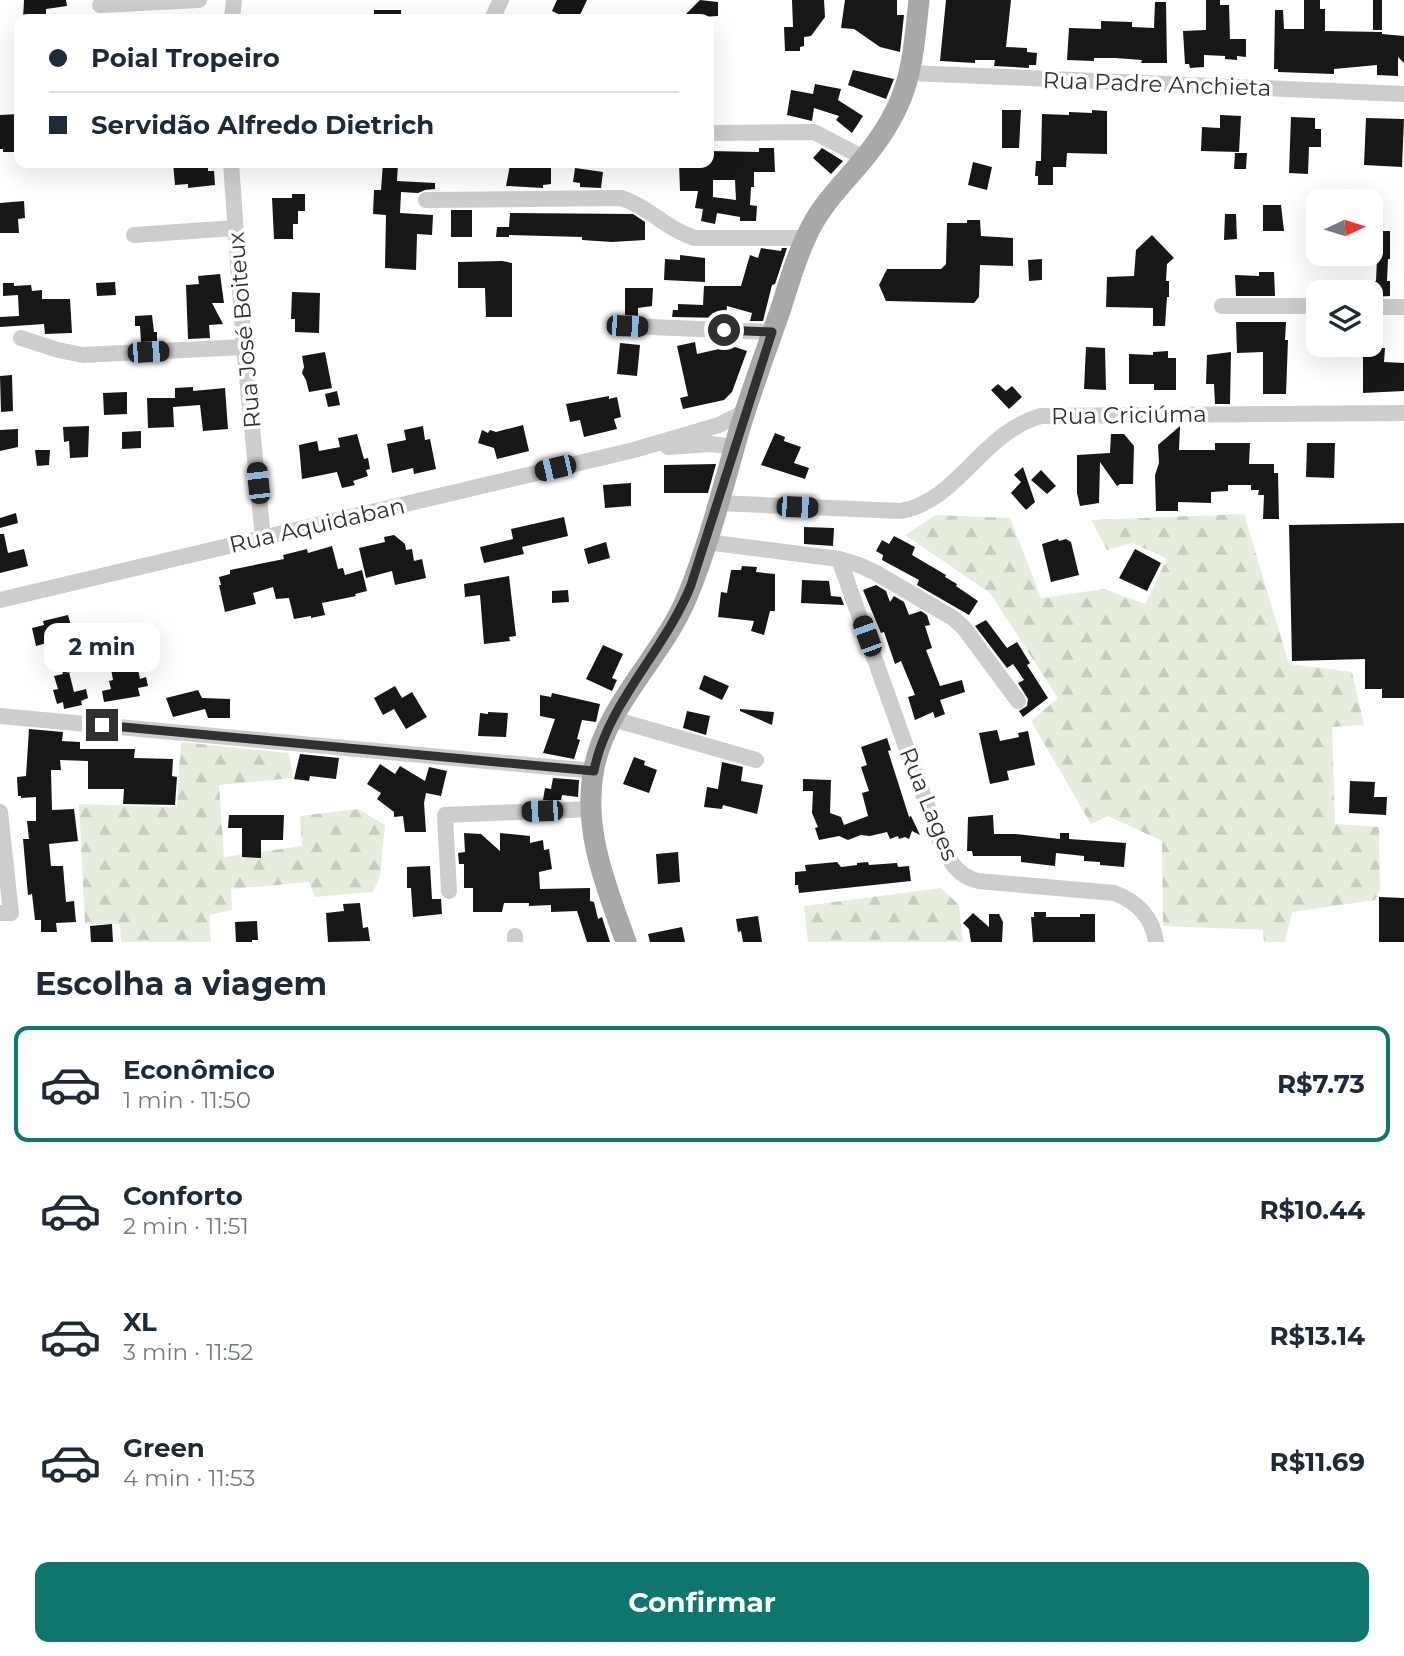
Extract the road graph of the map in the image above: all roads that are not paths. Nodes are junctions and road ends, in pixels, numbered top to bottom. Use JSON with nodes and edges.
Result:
{"nodes":[{"id":1,"x":199,"y":0,"type":"edge"},
{"id":2,"x":919,"y":0,"type":"edge"},
{"id":3,"x":100,"y":5,"type":"dead end"},
{"id":4,"x":910,"y":73,"type":"junction"},
{"id":5,"x":1404,"y":94,"type":"edge"},
{"id":6,"x":714,"y":133,"type":"edge"},
{"id":7,"x":864,"y":158,"type":"junction"},
{"id":8,"x":231,"y":168,"type":"edge"},
{"id":9,"x":426,"y":200,"type":"dead end"},
{"id":10,"x":235,"y":228,"type":"junction"},
{"id":11,"x":134,"y":235,"type":"dead end"},
{"id":12,"x":806,"y":238,"type":"junction"},
{"id":13,"x":1222,"y":306,"type":"dead end"},
{"id":14,"x":1306,"y":306,"type":"edge"},
{"id":15,"x":1383,"y":307,"type":"edge"},
{"id":16,"x":1404,"y":307,"type":"edge"},
{"id":17,"x":627,"y":326,"type":"dead end"},
{"id":18,"x":772,"y":332,"type":"junction"},
{"id":19,"x":21,"y":338,"type":"dead end"},
{"id":20,"x":244,"y":347,"type":"junction"},
{"id":21,"x":746,"y":411,"type":"junction"},
{"id":22,"x":1404,"y":413,"type":"edge"},
{"id":23,"x":735,"y":447,"type":"junction"},
{"id":24,"x":634,"y":450,"type":"junction"},
{"id":25,"x":718,"y":503,"type":"junction"},
{"id":26,"x":263,"y":538,"type":"junction"},
{"id":27,"x":706,"y":542,"type":"junction"},
{"id":28,"x":839,"y":559,"type":"junction"},
{"id":29,"x":0,"y":600,"type":"edge"},
{"id":30,"x":1018,"y":701,"type":"dead end"},
{"id":31,"x":0,"y":716,"type":"edge"},
{"id":32,"x":613,"y":719,"type":"junction"},
{"id":33,"x":756,"y":760,"type":"dead end"},
{"id":34,"x":594,"y":771,"type":"junction"},
{"id":35,"x":591,"y":809,"type":"junction"},
{"id":36,"x":0,"y":812,"type":"edge"},
{"id":37,"x":449,"y":891,"type":"dead end"},
{"id":38,"x":6,"y":913,"type":"edge"},
{"id":39,"x":626,"y":942,"type":"edge"},
{"id":40,"x":1156,"y":942,"type":"edge"}],
"edges":[{"from":1,"to":3,"type":"street"},
{"from":2,"to":4,"type":"main road"},
{"from":4,"to":5,"type":"street","name":"Rua Padre Anchieta"},
{"from":4,"to":7,"type":"main road"},
{"from":6,"to":7,"type":"street"},
{"from":7,"to":12,"type":"main road"},
{"from":8,"to":10,"type":"street","name":"Rua José Boiteux"},
{"from":9,"to":12,"type":"street"},
{"from":10,"to":11,"type":"street"},
{"from":10,"to":20,"type":"street","name":"Rua José Boiteux"},
{"from":12,"to":18,"type":"main road"},
{"from":13,"to":14,"type":"street"},
{"from":15,"to":16,"type":"street"},
{"from":17,"to":18,"type":"street"},
{"from":18,"to":21,"type":"main road"},
{"from":19,"to":20,"type":"street"},
{"from":20,"to":26,"type":"street","name":"Rua José Boiteux"},
{"from":21,"to":23,"type":"main road"},
{"from":21,"to":24,"type":"street","name":"Rua Aquidaban"},
{"from":22,"to":25,"type":"street","name":"Rua Criciúma"},
{"from":23,"to":24,"type":"street","name":"Rua Aquidaban"},
{"from":23,"to":25,"type":"main road"},
{"from":24,"to":26,"type":"street","name":"Rua Aquidaban"},
{"from":25,"to":27,"type":"main road"},
{"from":26,"to":29,"type":"street","name":"Rua Aquidaban"},
{"from":27,"to":28,"type":"street"},
{"from":27,"to":32,"type":"main road"},
{"from":28,"to":30,"type":"street"},
{"from":28,"to":40,"type":"street","name":"Rua Lages"},
{"from":31,"to":34,"type":"street"},
{"from":32,"to":33,"type":"street"},
{"from":32,"to":34,"type":"main road"},
{"from":34,"to":35,"type":"main road"},
{"from":35,"to":37,"type":"street"},
{"from":35,"to":39,"type":"main road"},
{"from":36,"to":38,"type":"street"}]}
